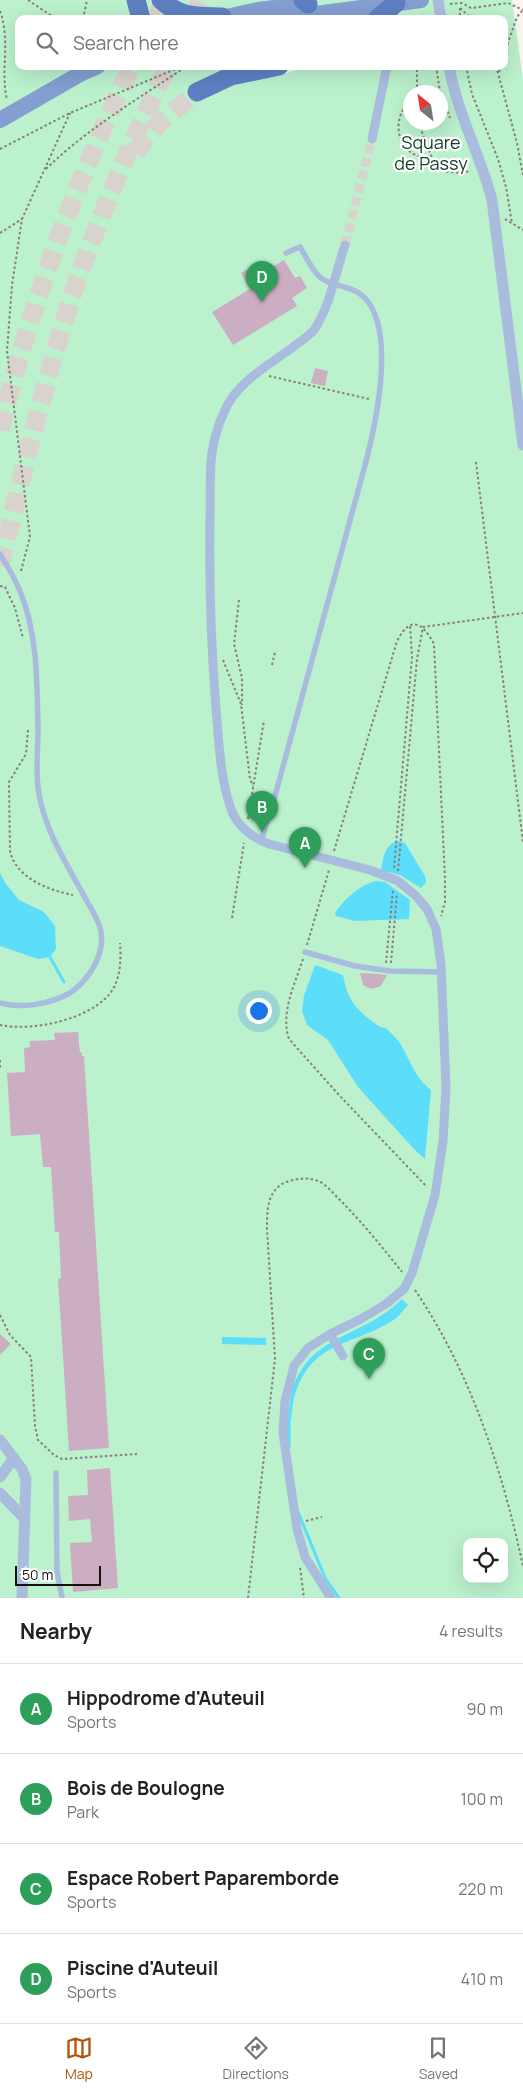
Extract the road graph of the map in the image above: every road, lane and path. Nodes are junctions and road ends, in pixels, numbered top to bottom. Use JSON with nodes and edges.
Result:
{"nodes":[{"id":1,"x":28,"y":0,"type":"edge"},
{"id":2,"x":87,"y":0,"type":"edge"},
{"id":3,"x":136,"y":0,"type":"edge"},
{"id":4,"x":161,"y":0,"type":"edge"},
{"id":5,"x":339,"y":0,"type":"edge"},
{"id":6,"x":421,"y":0,"type":"edge"},
{"id":7,"x":438,"y":0,"type":"edge"},
{"id":8,"x":305,"y":2,"type":"edge"},
{"id":9,"x":451,"y":4,"type":"dead end"},
{"id":10,"x":522,"y":10,"type":"edge"},
{"id":11,"x":0,"y":11,"type":"edge"},
{"id":12,"x":395,"y":11,"type":"edge"},
{"id":13,"x":50,"y":15,"type":"edge"},
{"id":14,"x":84,"y":15,"type":"edge"},
{"id":15,"x":140,"y":15,"type":"edge"},
{"id":16,"x":185,"y":15,"type":"edge"},
{"id":17,"x":234,"y":15,"type":"edge"},
{"id":18,"x":336,"y":15,"type":"edge"},
{"id":19,"x":440,"y":15,"type":"edge"},
{"id":20,"x":460,"y":15,"type":"edge"},
{"id":21,"x":468,"y":15,"type":"edge"},
{"id":22,"x":508,"y":43,"type":"edge"},
{"id":23,"x":89,"y":70,"type":"edge"},
{"id":24,"x":173,"y":70,"type":"edge"},
{"id":25,"x":181,"y":70,"type":"edge"},
{"id":26,"x":260,"y":70,"type":"edge"},
{"id":27,"x":386,"y":70,"type":"edge"},
{"id":28,"x":417,"y":70,"type":"edge"},
{"id":29,"x":437,"y":70,"type":"edge"},
{"id":30,"x":450,"y":70,"type":"edge"},
{"id":31,"x":467,"y":70,"type":"edge"},
{"id":32,"x":497,"y":70,"type":"edge"},
{"id":33,"x":500,"y":70,"type":"edge"},
{"id":34,"x":498,"y":74,"type":"junction"},
{"id":35,"x":417,"y":85,"type":"edge"},
{"id":36,"x":439,"y":85,"type":"edge"},
{"id":37,"x":197,"y":92,"type":"tunnel mouth"},
{"id":38,"x":8,"y":102,"type":"dead end"},
{"id":39,"x":403,"y":110,"type":"edge"},
{"id":40,"x":70,"y":113,"type":"junction"},
{"id":41,"x":0,"y":120,"type":"edge"},
{"id":42,"x":421,"y":130,"type":"edge"},
{"id":43,"x":372,"y":140,"type":"tunnel mouth"},
{"id":44,"x":0,"y":150,"type":"edge"},
{"id":45,"x":431,"y":157,"type":"junction"},
{"id":46,"x":474,"y":170,"type":"dead end"},
{"id":47,"x":43,"y":172,"type":"junction"},
{"id":48,"x":523,"y":175,"type":"edge"},
{"id":49,"x":22,"y":219,"type":"junction"},
{"id":50,"x":506,"y":219,"type":"dead end"},
{"id":51,"x":512,"y":223,"type":"junction"},
{"id":52,"x":523,"y":230,"type":"edge"},
{"id":53,"x":0,"y":233,"type":"edge"},
{"id":54,"x":344,"y":245,"type":"tunnel mouth"},
{"id":55,"x":286,"y":253,"type":"dead end"},
{"id":56,"x":332,"y":283,"type":"junction"},
{"id":57,"x":258,"y":374,"type":"junction"},
{"id":58,"x":379,"y":401,"type":"junction"},
{"id":59,"x":523,"y":445,"type":"edge"},
{"id":60,"x":476,"y":462,"type":"dead end"},
{"id":61,"x":0,"y":554,"type":"edge"},
{"id":62,"x":16,"y":583,"type":"junction"},
{"id":63,"x":0,"y":586,"type":"edge"},
{"id":64,"x":5,"y":587,"type":"junction"},
{"id":65,"x":239,"y":600,"type":"dead end"},
{"id":66,"x":523,"y":613,"type":"edge"},
{"id":67,"x":495,"y":617,"type":"junction"},
{"id":68,"x":410,"y":624,"type":"junction"},
{"id":69,"x":423,"y":627,"type":"junction"},
{"id":70,"x":24,"y":644,"type":"dead end"},
{"id":71,"x":275,"y":652,"type":"dead end"},
{"id":72,"x":223,"y":659,"type":"dead end"},
{"id":73,"x":272,"y":665,"type":"dead end"},
{"id":74,"x":241,"y":707,"type":"junction"},
{"id":75,"x":28,"y":729,"type":"dead end"},
{"id":76,"x":253,"y":786,"type":"dead end"},
{"id":77,"x":261,"y":841,"type":"junction"},
{"id":78,"x":523,"y":842,"type":"edge"},
{"id":79,"x":332,"y":860,"type":"junction"},
{"id":80,"x":394,"y":873,"type":"dead end"},
{"id":81,"x":398,"y":874,"type":"dead end"},
{"id":82,"x":393,"y":887,"type":"dead end"},
{"id":83,"x":397,"y":889,"type":"dead end"},
{"id":84,"x":85,"y":898,"type":"junction"},
{"id":85,"x":436,"y":929,"type":"junction"},
{"id":86,"x":120,"y":943,"type":"dead end"},
{"id":87,"x":305,"y":952,"type":"junction"},
{"id":88,"x":388,"y":970,"type":"junction"},
{"id":89,"x":442,"y":972,"type":"junction"},
{"id":90,"x":0,"y":1003,"type":"edge"},
{"id":91,"x":0,"y":1024,"type":"edge"},
{"id":92,"x":0,"y":1060,"type":"edge"},
{"id":93,"x":0,"y":1070,"type":"edge"},
{"id":94,"x":435,"y":1196,"type":"junction"},
{"id":95,"x":408,"y":1280,"type":"junction"},
{"id":96,"x":0,"y":1315,"type":"edge"},
{"id":97,"x":330,"y":1334,"type":"junction"},
{"id":98,"x":343,"y":1356,"type":"dead end"},
{"id":99,"x":0,"y":1440,"type":"edge"},
{"id":100,"x":137,"y":1454,"type":"dead end"},
{"id":101,"x":14,"y":1458,"type":"junction"},
{"id":102,"x":56,"y":1473,"type":"dead end"},
{"id":103,"x":0,"y":1477,"type":"edge"},
{"id":104,"x":0,"y":1494,"type":"edge"},
{"id":105,"x":322,"y":1516,"type":"dead end"},
{"id":106,"x":23,"y":1517,"type":"junction"},
{"id":107,"x":296,"y":1524,"type":"junction"},
{"id":108,"x":305,"y":1557,"type":"junction"},
{"id":109,"x":523,"y":1566,"type":"edge"},
{"id":110,"x":22,"y":1598,"type":"edge"},
{"id":111,"x":62,"y":1598,"type":"edge"},
{"id":112,"x":248,"y":1598,"type":"edge"},
{"id":113,"x":304,"y":1598,"type":"edge"},
{"id":114,"x":330,"y":1598,"type":"edge"}],
"edges":[{"from":1,"to":13,"type":"path"},
{"from":2,"to":14,"type":"path"},
{"from":3,"to":15,"type":"highway"},
{"from":4,"to":16,"type":"highway"},
{"from":5,"to":8,"type":"main road"},
{"from":6,"to":12,"type":"main road"},
{"from":7,"to":19,"type":"street"},
{"from":8,"to":17,"type":"main road"},
{"from":9,"to":10,"type":"path"},
{"from":10,"to":22,"type":"path"},
{"from":11,"to":38,"type":"path"},
{"from":12,"to":18,"type":"main road"},
{"from":20,"to":21,"type":"path"},
{"from":23,"to":41,"type":"main road"},
{"from":24,"to":40,"type":"path"},
{"from":25,"to":47,"type":"path"},
{"from":26,"to":37,"type":"highway"},
{"from":27,"to":43,"type":"street"},
{"from":28,"to":35,"type":"path"},
{"from":29,"to":36,"type":"path"},
{"from":30,"to":59,"type":"street"},
{"from":31,"to":51,"type":"path"},
{"from":32,"to":34,"type":"path"},
{"from":33,"to":34,"type":"path"},
{"from":34,"to":48,"type":"path"},
{"from":39,"to":45,"type":"path"},
{"from":40,"to":44,"type":"path"},
{"from":40,"to":47,"type":"path"},
{"from":42,"to":45,"type":"path"},
{"from":45,"to":46,"type":"path"},
{"from":47,"to":49,"type":"path"},
{"from":49,"to":53,"type":"path"},
{"from":49,"to":62,"type":"path"},
{"from":50,"to":51,"type":"path"},
{"from":51,"to":52,"type":"path"},
{"from":54,"to":56,"type":"street"},
{"from":55,"to":56,"type":"lane"},
{"from":56,"to":57,"type":"street"},
{"from":56,"to":58,"type":"lane"},
{"from":57,"to":58,"type":"path"},
{"from":57,"to":77,"type":"street"},
{"from":58,"to":77,"type":"lane"},
{"from":60,"to":67,"type":"path"},
{"from":61,"to":62,"type":"lane"},
{"from":62,"to":64,"type":"path"},
{"from":62,"to":84,"type":"lane"},
{"from":63,"to":64,"type":"path"},
{"from":64,"to":70,"type":"path"},
{"from":65,"to":74,"type":"path"},
{"from":66,"to":67,"type":"path"},
{"from":67,"to":69,"type":"path"},
{"from":67,"to":78,"type":"path"},
{"from":68,"to":69,"type":"path"},
{"from":68,"to":79,"type":"path"},
{"from":68,"to":80,"type":"path"},
{"from":69,"to":81,"type":"path"},
{"from":69,"to":85,"type":"path"},
{"from":71,"to":73,"type":"path"},
{"from":72,"to":74,"type":"path"},
{"from":74,"to":76,"type":"path"},
{"from":75,"to":84,"type":"path"},
{"from":77,"to":79,"type":"street"},
{"from":79,"to":85,"type":"street"},
{"from":79,"to":87,"type":"path"},
{"from":82,"to":88,"type":"path"},
{"from":83,"to":88,"type":"path"},
{"from":84,"to":90,"type":"lane"},
{"from":85,"to":89,"type":"street"},
{"from":86,"to":91,"type":"path"},
{"from":87,"to":88,"type":"lane"},
{"from":87,"to":94,"type":"path"},
{"from":88,"to":89,"type":"lane"},
{"from":89,"to":94,"type":"street"},
{"from":92,"to":93,"type":"path"},
{"from":94,"to":95,"type":"street"},
{"from":95,"to":97,"type":"street"},
{"from":95,"to":109,"type":"path"},
{"from":95,"to":112,"type":"path"},
{"from":96,"to":100,"type":"path"},
{"from":97,"to":98,"type":"street"},
{"from":97,"to":107,"type":"street"},
{"from":99,"to":101,"type":"street"},
{"from":101,"to":103,"type":"street"},
{"from":101,"to":106,"type":"street"},
{"from":102,"to":111,"type":"lane"},
{"from":104,"to":106,"type":"street"},
{"from":105,"to":107,"type":"path"},
{"from":106,"to":110,"type":"street"},
{"from":107,"to":108,"type":"street"},
{"from":108,"to":113,"type":"path"},
{"from":108,"to":114,"type":"street"}]}
